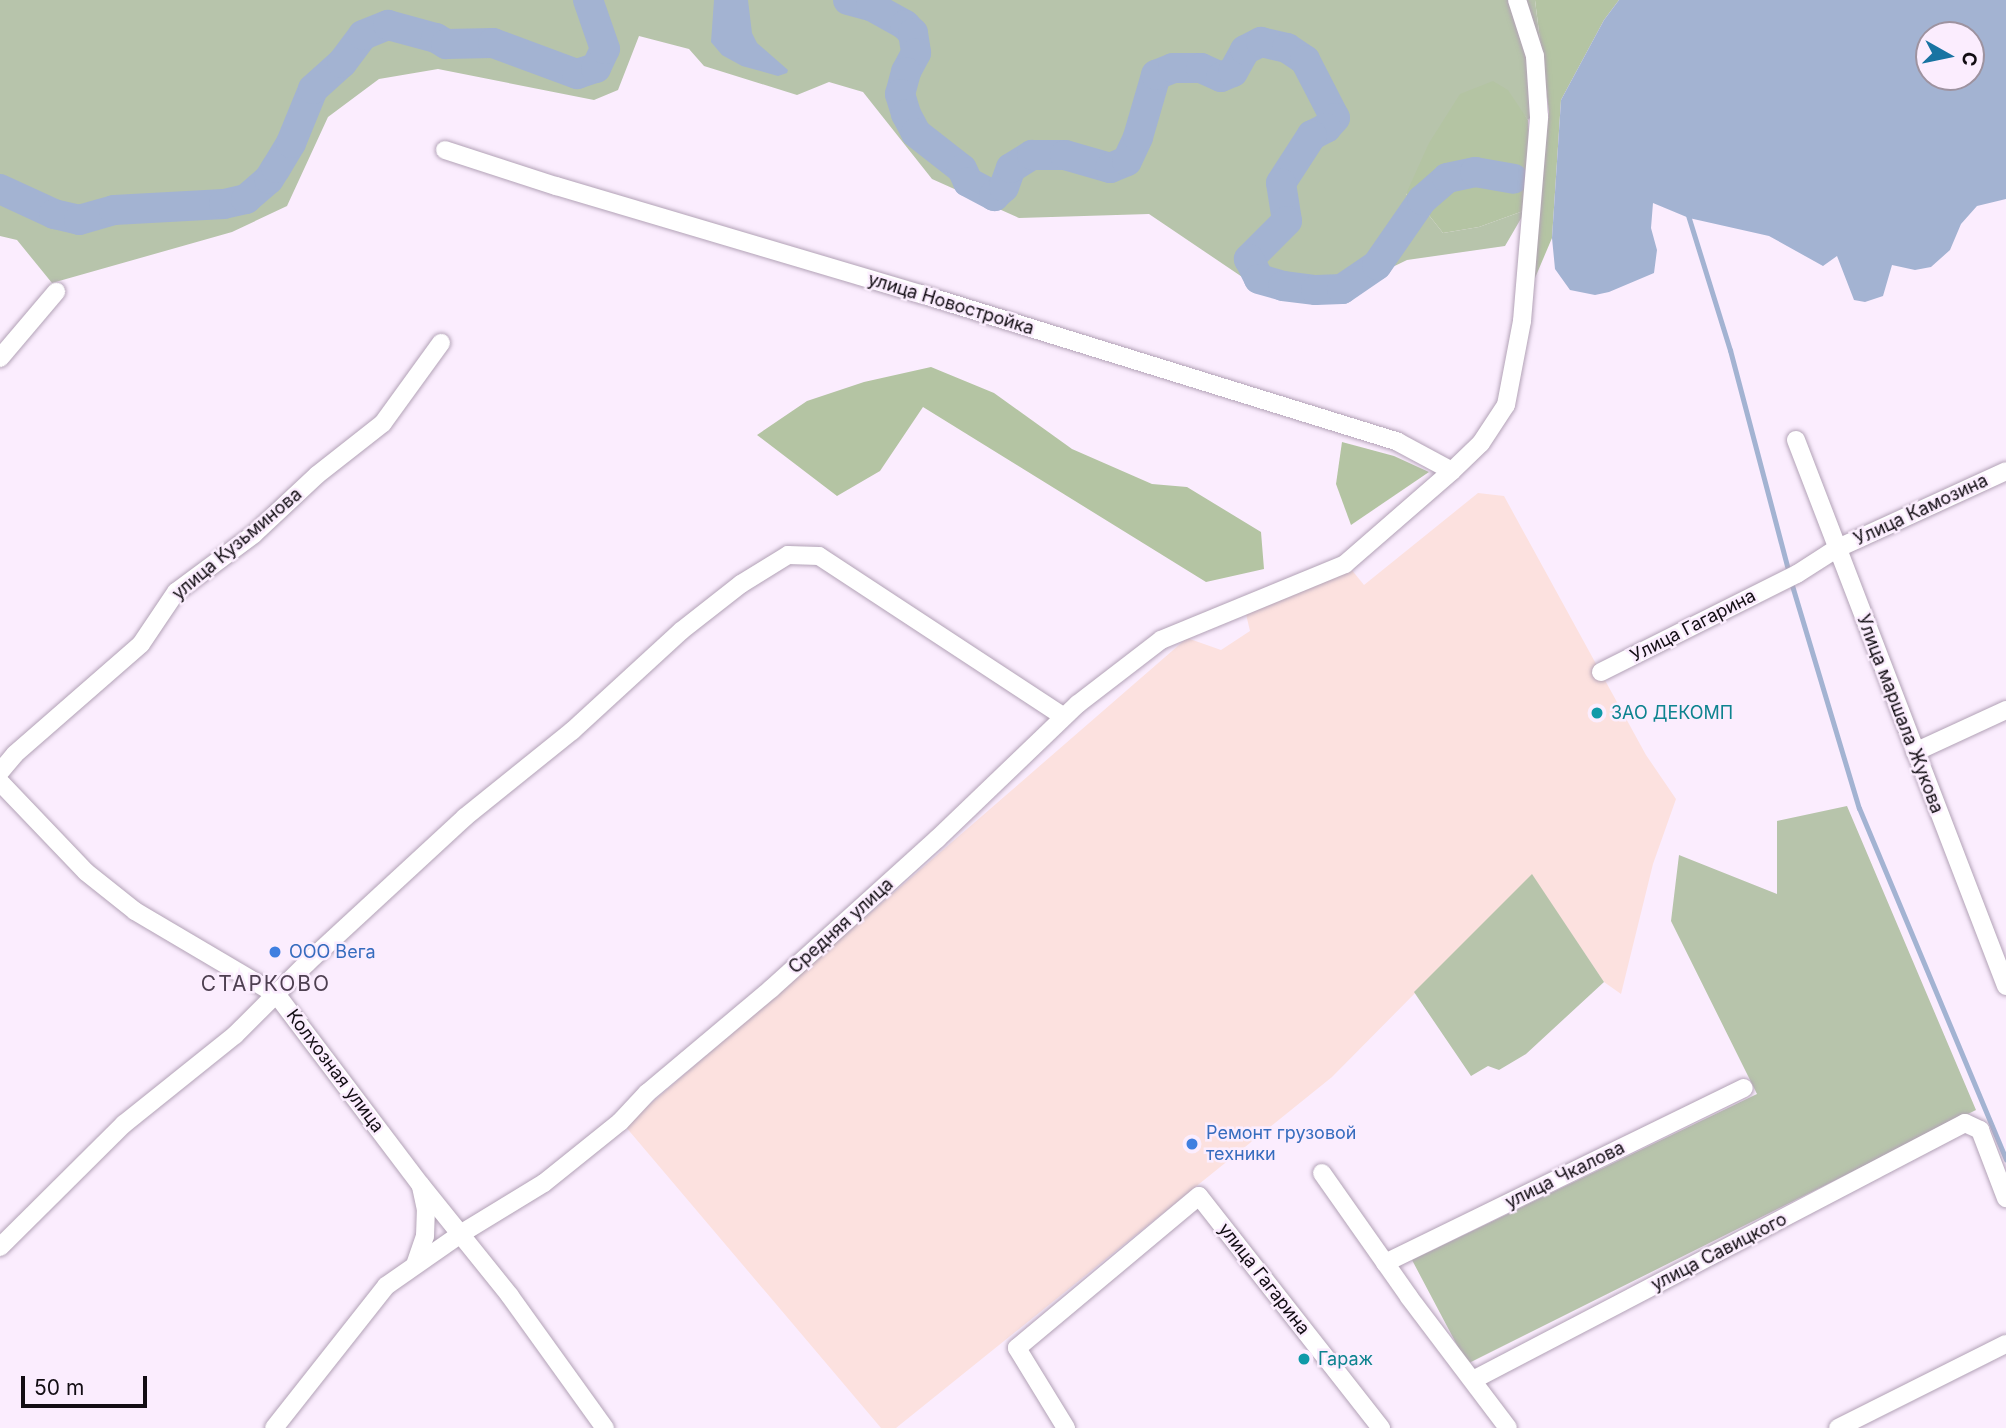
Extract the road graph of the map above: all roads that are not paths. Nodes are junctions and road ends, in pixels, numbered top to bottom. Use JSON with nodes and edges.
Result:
{"nodes":[{"id":1,"x":1517,"y":0,"type":"edge"},
{"id":2,"x":445,"y":150,"type":"dead end"},
{"id":3,"x":56,"y":292,"type":"dead end"},
{"id":4,"x":441,"y":343,"type":"dead end"},
{"id":5,"x":0,"y":358,"type":"edge"},
{"id":6,"x":1796,"y":440,"type":"dead end"},
{"id":7,"x":1452,"y":471,"type":"junction"},
{"id":8,"x":2006,"y":471,"type":"edge"},
{"id":9,"x":1836,"y":549,"type":"junction"},
{"id":10,"x":1791,"y":577,"type":"joint"},
{"id":11,"x":1601,"y":672,"type":"dead end"},
{"id":12,"x":2006,"y":710,"type":"edge"},
{"id":13,"x":1063,"y":716,"type":"junction"},
{"id":14,"x":1915,"y":752,"type":"junction"},
{"id":15,"x":0,"y":772,"type":"edge"},
{"id":16,"x":0,"y":782,"type":"edge"},
{"id":17,"x":2005,"y":977,"type":"edge"},
{"id":18,"x":277,"y":995,"type":"junction"},
{"id":19,"x":1744,"y":1088,"type":"dead end"},
{"id":20,"x":1322,"y":1173,"type":"dead end"},
{"id":21,"x":420,"y":1184,"type":"junction"},
{"id":22,"x":2006,"y":1198,"type":"edge"},
{"id":23,"x":462,"y":1233,"type":"junction"},
{"id":24,"x":0,"y":1247,"type":"edge"},
{"id":25,"x":1385,"y":1263,"type":"junction"},
{"id":26,"x":415,"y":1265,"type":"junction"},
{"id":27,"x":2006,"y":1344,"type":"edge"},
{"id":28,"x":1473,"y":1380,"type":"junction"},
{"id":29,"x":274,"y":1428,"type":"edge"},
{"id":30,"x":605,"y":1428,"type":"edge"},
{"id":31,"x":1066,"y":1428,"type":"edge"},
{"id":32,"x":1381,"y":1428,"type":"edge"},
{"id":33,"x":1508,"y":1428,"type":"edge"},
{"id":34,"x":1838,"y":1428,"type":"edge"}],
"edges":[{"from":1,"to":7,"type":"street","name":"Средняя улица"},
{"from":2,"to":7,"type":"street","name":"улица Новостройка"},
{"from":3,"to":5,"type":"street"},
{"from":4,"to":15,"type":"street","name":"улица Кузьминова"},
{"from":6,"to":9,"type":"street","name":"Улица маршала Жукова"},
{"from":7,"to":13,"type":"street","name":"Средняя улица"},
{"from":8,"to":9,"type":"street","name":"Улица Камозина"},
{"from":9,"to":10,"type":"street","name":"Улица Камозина"},
{"from":9,"to":14,"type":"street","name":"Улица маршала Жукова"},
{"from":10,"to":11,"type":"street","name":"Улица Гагарина"},
{"from":12,"to":14,"type":"street"},
{"from":13,"to":18,"type":"street"},
{"from":13,"to":23,"type":"street","name":"Средняя улица"},
{"from":14,"to":17,"type":"street","name":"Улица маршала Жукова"},
{"from":16,"to":18,"type":"street","name":"Колхозная улица"},
{"from":18,"to":21,"type":"street","name":"Колхозная улица"},
{"from":18,"to":24,"type":"street"},
{"from":19,"to":25,"type":"street","name":"улица Чкалова"},
{"from":20,"to":25,"type":"street"},
{"from":21,"to":23,"type":"street","name":"Колхозная улица"},
{"from":21,"to":26,"type":"street"},
{"from":22,"to":28,"type":"street","name":"улица Савицкого"},
{"from":23,"to":26,"type":"street","name":"Средняя улица"},
{"from":23,"to":30,"type":"street","name":"Колхозная улица"},
{"from":25,"to":28,"type":"street"},
{"from":26,"to":29,"type":"street","name":"Средняя улица"},
{"from":27,"to":34,"type":"street"},
{"from":28,"to":33,"type":"street"},
{"from":31,"to":32,"type":"street","name":"улица Гагарина"}]}
